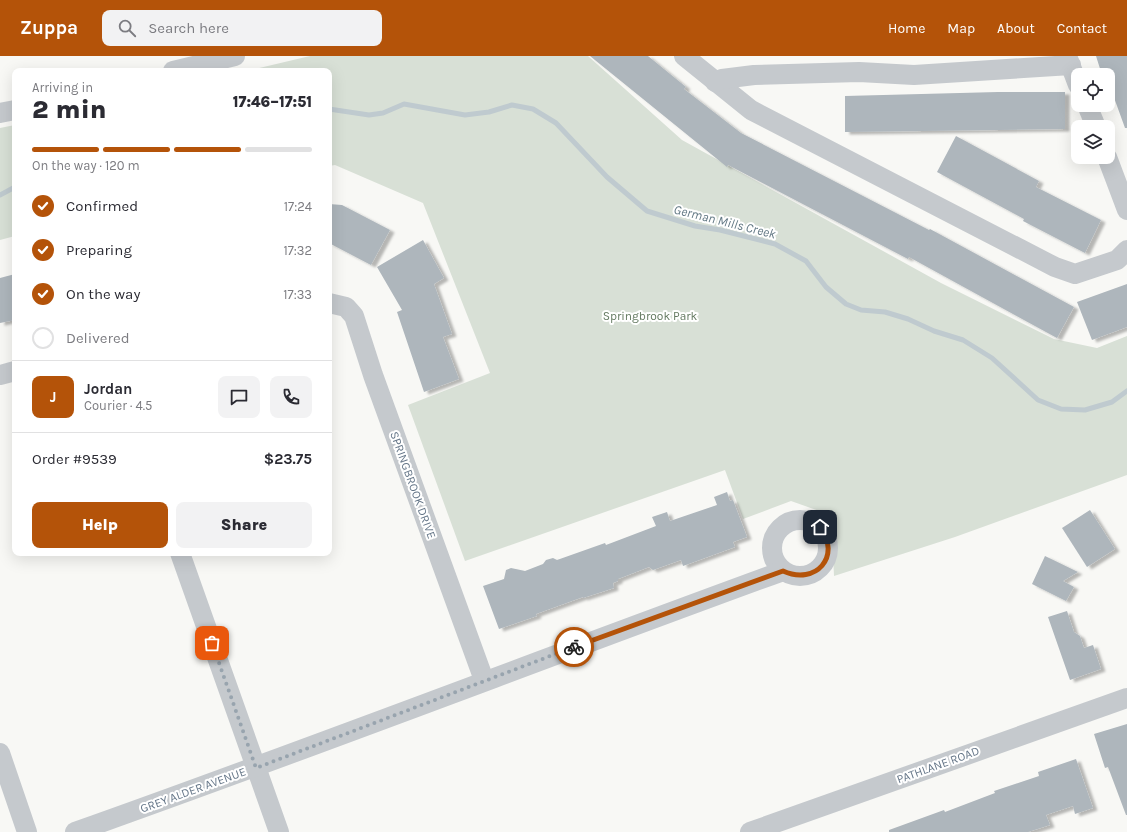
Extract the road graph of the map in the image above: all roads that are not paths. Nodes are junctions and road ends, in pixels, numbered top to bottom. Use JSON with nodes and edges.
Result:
{"nodes":[{"id":1,"x":235,"y":56,"type":"edge"},
{"id":2,"x":684,"y":56,"type":"edge"},
{"id":3,"x":1069,"y":60,"type":"edge"},
{"id":4,"x":184,"y":65,"type":"edge"},
{"id":5,"x":715,"y":82,"type":"junction"},
{"id":6,"x":12,"y":111,"type":"edge"},
{"id":7,"x":0,"y":113,"type":"edge"},
{"id":8,"x":1110,"y":164,"type":"edge"},
{"id":9,"x":1127,"y":210,"type":"edge"},
{"id":10,"x":1127,"y":250,"type":"edge"},
{"id":11,"x":332,"y":304,"type":"edge"},
{"id":12,"x":12,"y":372,"type":"edge"},
{"id":13,"x":0,"y":375,"type":"edge"},
{"id":14,"x":181,"y":556,"type":"edge"},
{"id":15,"x":783,"y":571,"type":"dead end"},
{"id":16,"x":484,"y":680,"type":"junction"},
{"id":17,"x":1127,"y":698,"type":"edge"},
{"id":18,"x":0,"y":753,"type":"edge"},
{"id":19,"x":256,"y":768,"type":"junction"},
{"id":20,"x":27,"y":832,"type":"edge"},
{"id":21,"x":75,"y":832,"type":"edge"},
{"id":22,"x":279,"y":832,"type":"edge"},
{"id":23,"x":750,"y":832,"type":"edge"}],
"edges":[{"from":1,"to":4,"type":"street"},
{"from":2,"to":5,"type":"street"},
{"from":3,"to":5,"type":"street"},
{"from":5,"to":10,"type":"street"},
{"from":6,"to":7,"type":"street"},
{"from":8,"to":9,"type":"street"},
{"from":11,"to":16,"type":"street","name":"SPRINGBROOK DRIVE"},
{"from":12,"to":13,"type":"street"},
{"from":14,"to":19,"type":"street"},
{"from":15,"to":16,"type":"street","name":"GREY ALDER AVENUE"},
{"from":16,"to":19,"type":"street","name":"GREY ALDER AVENUE"},
{"from":17,"to":23,"type":"street","name":"PATHLANE ROAD"},
{"from":18,"to":20,"type":"street"},
{"from":19,"to":21,"type":"street","name":"GREY ALDER AVENUE"},
{"from":19,"to":22,"type":"street"}]}
